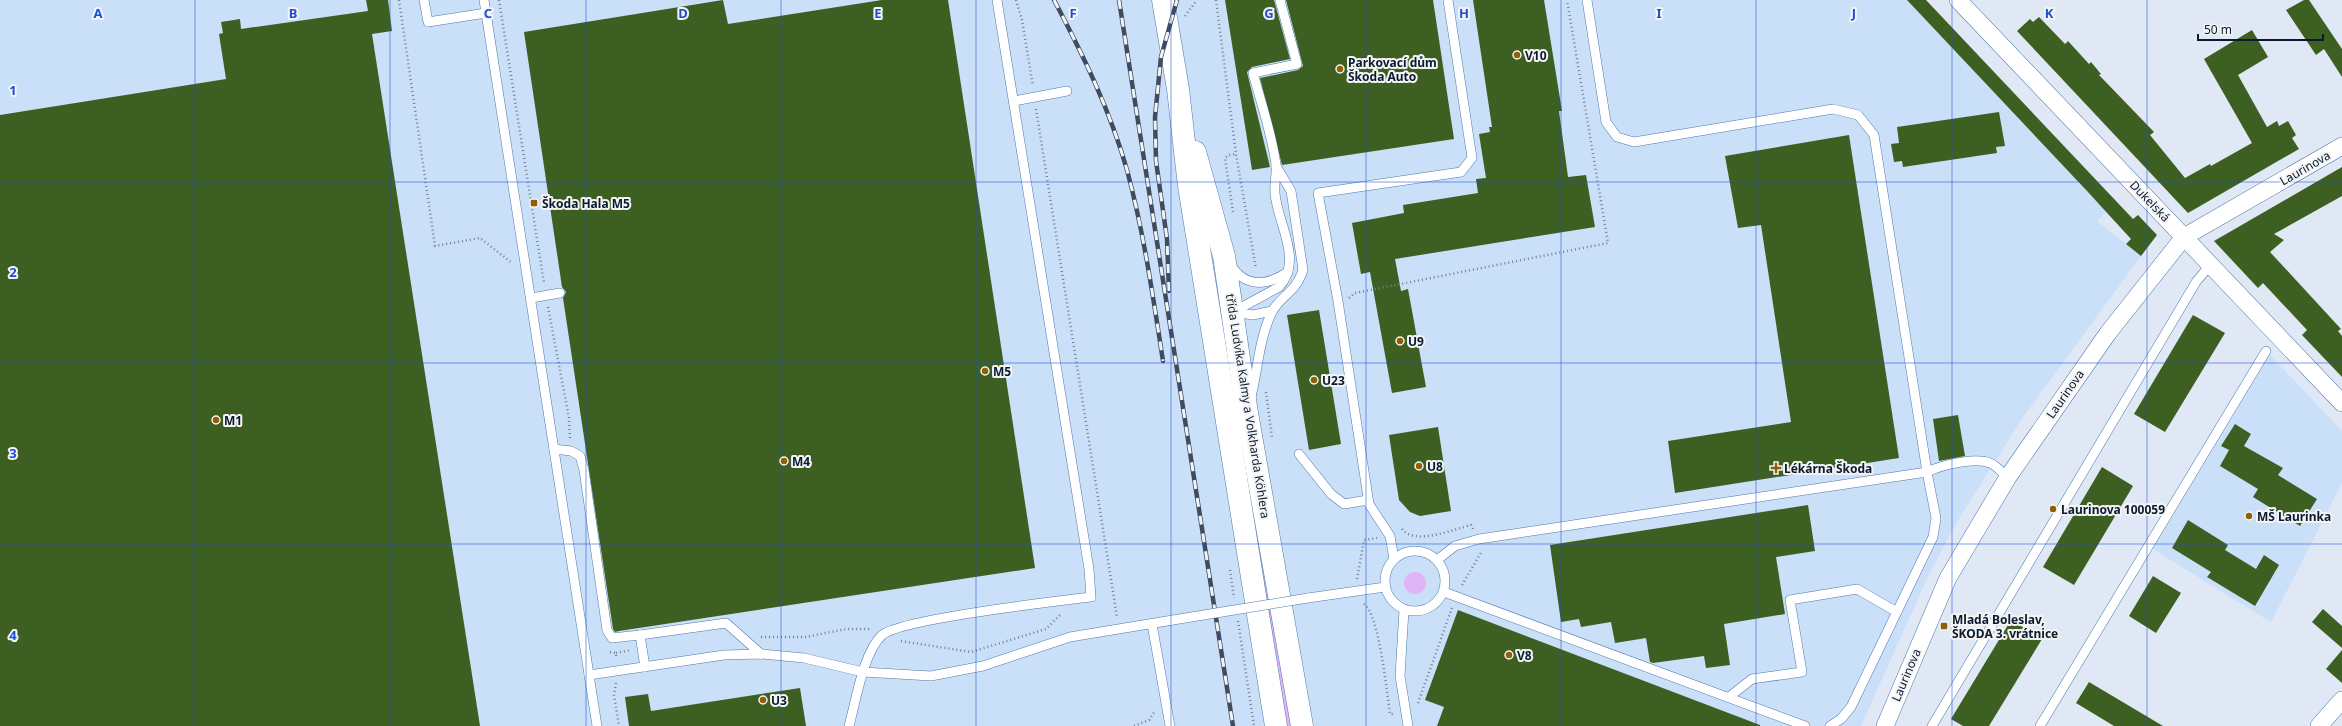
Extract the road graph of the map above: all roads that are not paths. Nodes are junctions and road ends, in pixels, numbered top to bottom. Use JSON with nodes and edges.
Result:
{"nodes":[{"id":1,"x":424,"y":0,"type":"edge"},
{"id":2,"x":484,"y":0,"type":"edge"},
{"id":3,"x":997,"y":0,"type":"edge"},
{"id":4,"x":1163,"y":0,"type":"edge"},
{"id":5,"x":1280,"y":0,"type":"edge"},
{"id":6,"x":1448,"y":0,"type":"edge"},
{"id":7,"x":1588,"y":0,"type":"edge"},
{"id":8,"x":1958,"y":0,"type":"edge"},
{"id":9,"x":486,"y":13,"type":"junction"},
{"id":10,"x":1178,"y":89,"type":"junction"},
{"id":11,"x":1067,"y":91,"type":"dead end"},
{"id":12,"x":1014,"y":101,"type":"junction"},
{"id":13,"x":2342,"y":146,"type":"edge"},
{"id":14,"x":1276,"y":166,"type":"junction"},
{"id":15,"x":2184,"y":237,"type":"junction"},
{"id":16,"x":1224,"y":256,"type":"junction"},
{"id":17,"x":2210,"y":265,"type":"junction"},
{"id":18,"x":1288,"y":272,"type":"junction"},
{"id":19,"x":560,"y":293,"type":"dead end"},
{"id":20,"x":531,"y":298,"type":"junction"},
{"id":21,"x":1272,"y":311,"type":"junction"},
{"id":22,"x":1222,"y":313,"type":"junction"},
{"id":23,"x":2266,"y":351,"type":"dead end"},
{"id":24,"x":2342,"y":403,"type":"edge"},
{"id":25,"x":1247,"y":413,"type":"junction"},
{"id":26,"x":554,"y":448,"type":"junction"},
{"id":27,"x":1299,"y":454,"type":"dead end"},
{"id":28,"x":1927,"y":472,"type":"junction"},
{"id":29,"x":2008,"y":477,"type":"junction"},
{"id":30,"x":1368,"y":500,"type":"junction"},
{"id":31,"x":1394,"y":559,"type":"junction"},
{"id":32,"x":1437,"y":560,"type":"junction"},
{"id":33,"x":1385,"y":587,"type":"junction"},
{"id":34,"x":1444,"y":592,"type":"junction"},
{"id":35,"x":1404,"y":610,"type":"junction"},
{"id":36,"x":1897,"y":612,"type":"junction"},
{"id":37,"x":1152,"y":624,"type":"junction"},
{"id":38,"x":640,"y":635,"type":"junction"},
{"id":39,"x":761,"y":654,"type":"junction"},
{"id":40,"x":645,"y":667,"type":"junction"},
{"id":41,"x":863,"y":672,"type":"junction"},
{"id":42,"x":589,"y":675,"type":"junction"},
{"id":43,"x":1729,"y":697,"type":"junction"},
{"id":44,"x":2342,"y":700,"type":"edge"},
{"id":45,"x":598,"y":726,"type":"edge"},
{"id":46,"x":850,"y":726,"type":"edge"},
{"id":47,"x":1170,"y":726,"type":"edge"},
{"id":48,"x":1276,"y":726,"type":"edge"},
{"id":49,"x":1302,"y":726,"type":"edge"},
{"id":50,"x":1408,"y":726,"type":"edge"},
{"id":51,"x":1805,"y":726,"type":"edge"},
{"id":52,"x":1830,"y":726,"type":"edge"},
{"id":53,"x":1885,"y":726,"type":"edge"},
{"id":54,"x":1932,"y":726,"type":"edge"},
{"id":55,"x":2040,"y":726,"type":"edge"},
{"id":56,"x":2319,"y":726,"type":"edge"}],
"edges":[{"from":1,"to":9,"type":"lane"},
{"from":2,"to":9,"type":"lane"},
{"from":3,"to":12,"type":"lane"},
{"from":4,"to":10,"type":"street","name":"třída Ludvíka Kalmy a Volkharda Köhlera"},
{"from":5,"to":14,"type":"lane"},
{"from":6,"to":30,"type":"lane"},
{"from":7,"to":28,"type":"lane"},
{"from":8,"to":15,"type":"street","name":"Dukelská"},
{"from":9,"to":20,"type":"lane"},
{"from":10,"to":16,"type":"street","name":"třída Ludvíka Kalmy a Volkharda Köhlera"},
{"from":10,"to":22,"type":"street","name":"třída Ludvíka Kalmy a Volkharda Köhlera"},
{"from":11,"to":12,"type":"lane"},
{"from":12,"to":41,"type":"lane"},
{"from":13,"to":15,"type":"street","name":"Laurinova"},
{"from":14,"to":18,"type":"lane"},
{"from":14,"to":21,"type":"lane"},
{"from":15,"to":17,"type":"street","name":"Dukelská"},
{"from":15,"to":29,"type":"street","name":"Laurinova"},
{"from":16,"to":18,"type":"lane"},
{"from":16,"to":22,"type":"street","name":"třída Ludvíka Kalmy a Volkharda Köhlera"},
{"from":17,"to":24,"type":"street","name":"Dukelská"},
{"from":17,"to":54,"type":"lane"},
{"from":18,"to":22,"type":"lane"},
{"from":19,"to":20,"type":"lane"},
{"from":20,"to":26,"type":"lane"},
{"from":21,"to":22,"type":"lane"},
{"from":21,"to":25,"type":"lane"},
{"from":22,"to":25,"type":"street","name":"třída Ludvíka Kalmy a Volkharda Köhlera"},
{"from":22,"to":48,"type":"street","name":"třída Ludvíka Kalmy a Volkharda Köhlera"},
{"from":23,"to":55,"type":"lane"},
{"from":25,"to":49,"type":"street","name":"třída Ludvíka Kalmy a Volkharda Köhlera"},
{"from":26,"to":38,"type":"lane"},
{"from":26,"to":42,"type":"lane"},
{"from":27,"to":30,"type":"lane"},
{"from":28,"to":29,"type":"lane"},
{"from":28,"to":32,"type":"lane"},
{"from":28,"to":36,"type":"lane"},
{"from":29,"to":53,"type":"street","name":"Laurinova"},
{"from":30,"to":31,"type":"lane"},
{"from":31,"to":32,"type":"lane"},
{"from":31,"to":33,"type":"lane"},
{"from":32,"to":34,"type":"lane"},
{"from":33,"to":35,"type":"lane"},
{"from":33,"to":37,"type":"lane","bridge":true},
{"from":34,"to":35,"type":"lane"},
{"from":34,"to":43,"type":"lane"},
{"from":35,"to":50,"type":"lane"},
{"from":36,"to":43,"type":"lane"},
{"from":36,"to":52,"type":"lane"},
{"from":37,"to":41,"type":"lane"},
{"from":37,"to":47,"type":"lane"},
{"from":38,"to":39,"type":"lane"},
{"from":38,"to":40,"type":"lane"},
{"from":39,"to":40,"type":"lane"},
{"from":39,"to":41,"type":"lane"},
{"from":40,"to":42,"type":"lane"},
{"from":41,"to":46,"type":"lane"},
{"from":42,"to":45,"type":"lane"},
{"from":43,"to":51,"type":"lane"},
{"from":44,"to":56,"type":"street"}]}
